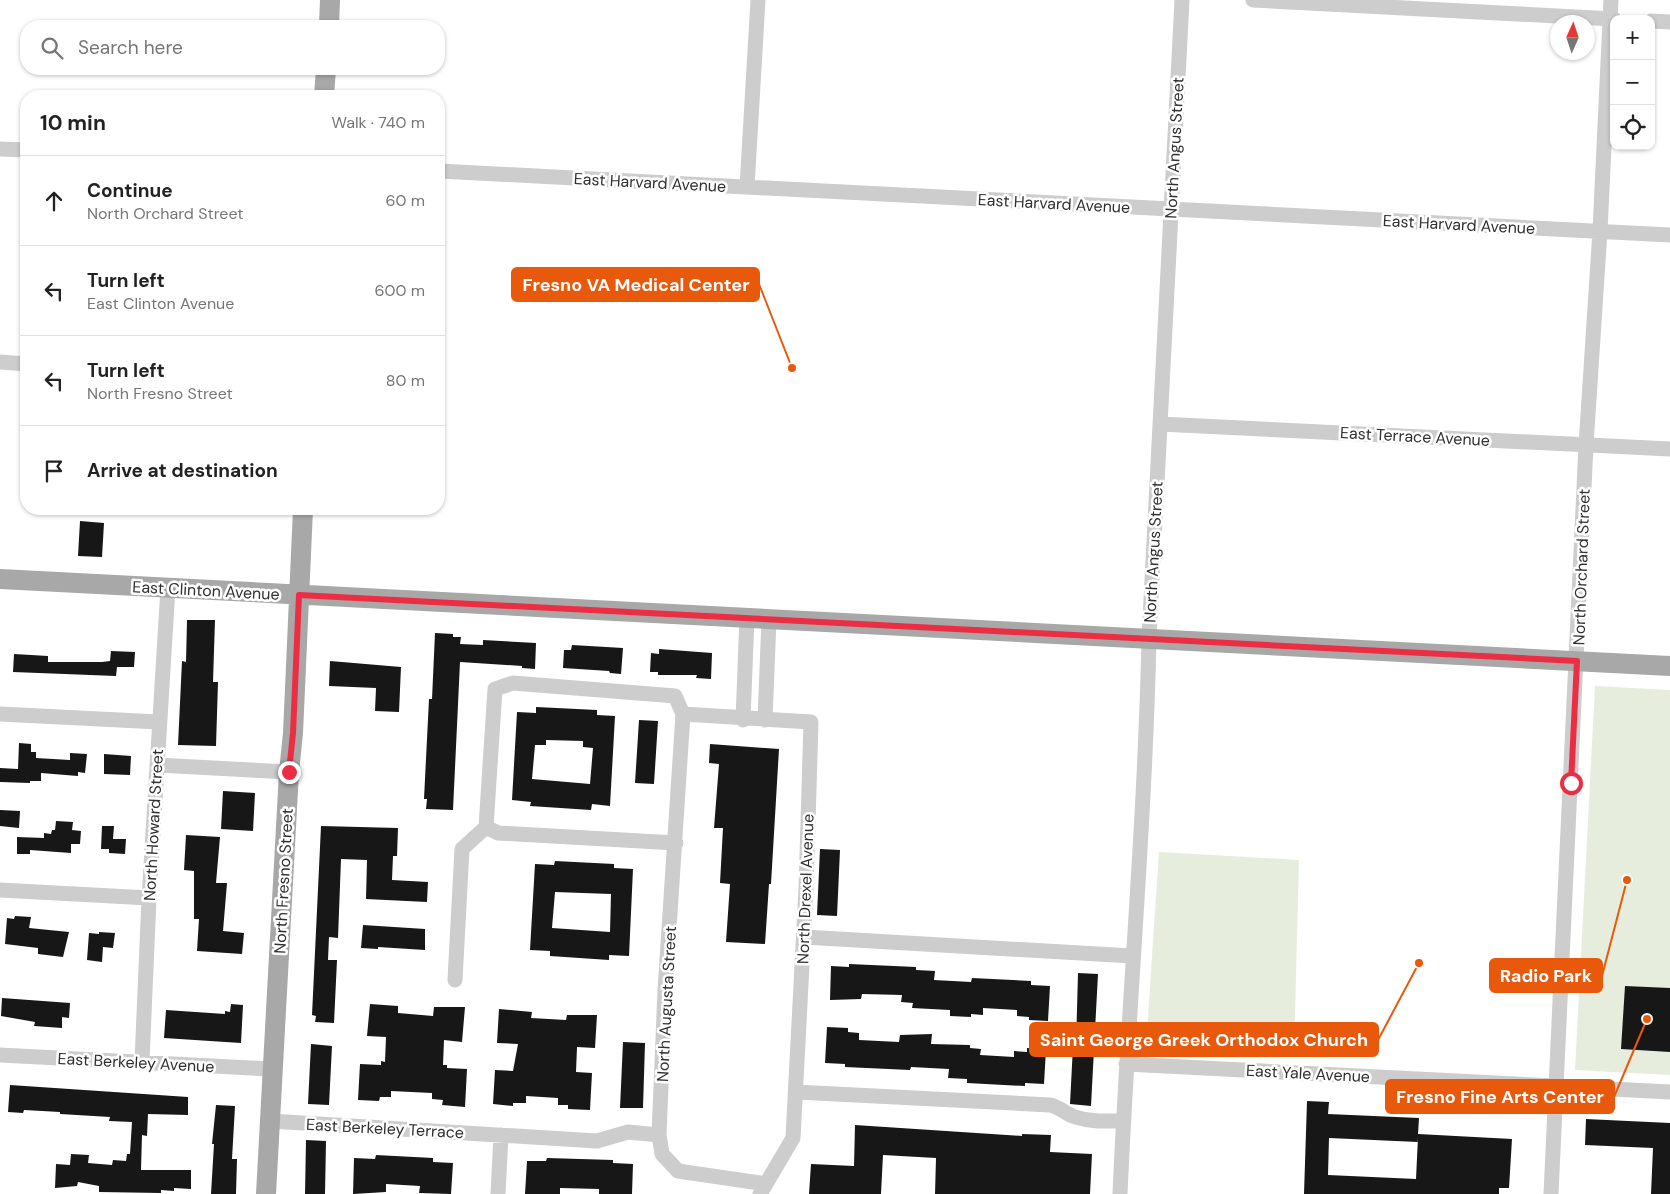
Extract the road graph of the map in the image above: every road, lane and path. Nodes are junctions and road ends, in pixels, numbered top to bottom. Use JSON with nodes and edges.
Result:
{"nodes":[{"id":1,"x":330,"y":0,"type":"edge"},
{"id":2,"x":758,"y":0,"type":"edge"},
{"id":3,"x":1182,"y":0,"type":"edge"},
{"id":4,"x":1252,"y":0,"type":"edge"},
{"id":5,"x":1610,"y":0,"type":"edge"},
{"id":6,"x":1612,"y":15,"type":"edge"},
{"id":7,"x":1610,"y":19,"type":"edge"},
{"id":8,"x":329,"y":20,"type":"edge"},
{"id":9,"x":1655,"y":21,"type":"edge"},
{"id":10,"x":1670,"y":22,"type":"edge"},
{"id":11,"x":1610,"y":54,"type":"edge"},
{"id":12,"x":326,"y":75,"type":"edge"},
{"id":13,"x":324,"y":90,"type":"edge"},
{"id":14,"x":0,"y":149,"type":"edge"},
{"id":15,"x":20,"y":150,"type":"edge"},
{"id":16,"x":445,"y":171,"type":"edge"},
{"id":17,"x":747,"y":187,"type":"junction"},
{"id":18,"x":1171,"y":209,"type":"junction"},
{"id":19,"x":1600,"y":232,"type":"junction"},
{"id":20,"x":1670,"y":235,"type":"edge"},
{"id":21,"x":0,"y":362,"type":"edge"},
{"id":22,"x":20,"y":364,"type":"edge"},
{"id":23,"x":1160,"y":424,"type":"junction"},
{"id":24,"x":1586,"y":445,"type":"junction"},
{"id":25,"x":1670,"y":449,"type":"edge"},
{"id":26,"x":303,"y":515,"type":"edge"},
{"id":27,"x":0,"y":579,"type":"edge"},
{"id":28,"x":168,"y":588,"type":"junction"},
{"id":29,"x":299,"y":595,"type":"junction"},
{"id":30,"x":747,"y":618,"type":"junction"},
{"id":31,"x":769,"y":619,"type":"junction"},
{"id":32,"x":1149,"y":638,"type":"junction"},
{"id":33,"x":1577,"y":661,"type":"junction"},
{"id":34,"x":1670,"y":666,"type":"edge"},
{"id":35,"x":0,"y":714,"type":"edge"},
{"id":36,"x":683,"y":714,"type":"junction"},
{"id":37,"x":743,"y":720,"type":"junction"},
{"id":38,"x":765,"y":720,"type":"junction"},
{"id":39,"x":159,"y":722,"type":"junction"},
{"id":40,"x":157,"y":765,"type":"junction"},
{"id":41,"x":289,"y":772,"type":"junction"},
{"id":42,"x":486,"y":827,"type":"junction"},
{"id":43,"x":676,"y":843,"type":"junction"},
{"id":44,"x":0,"y":890,"type":"edge"},
{"id":45,"x":149,"y":898,"type":"junction"},
{"id":46,"x":804,"y":937,"type":"junction"},
{"id":47,"x":1132,"y":956,"type":"junction"},
{"id":48,"x":455,"y":980,"type":"dead end"},
{"id":49,"x":0,"y":1055,"type":"edge"},
{"id":50,"x":142,"y":1062,"type":"junction"},
{"id":51,"x":1126,"y":1064,"type":"junction"},
{"id":52,"x":271,"y":1069,"type":"junction"},
{"id":53,"x":1556,"y":1086,"type":"junction"},
{"id":54,"x":796,"y":1092,"type":"junction"},
{"id":55,"x":1670,"y":1092,"type":"edge"},
{"id":56,"x":270,"y":1121,"type":"junction"},
{"id":57,"x":1123,"y":1121,"type":"junction"},
{"id":58,"x":501,"y":1135,"type":"junction"},
{"id":59,"x":659,"y":1135,"type":"junction"},
{"id":60,"x":763,"y":1189,"type":"edge"},
{"id":61,"x":266,"y":1194,"type":"edge"},
{"id":62,"x":498,"y":1194,"type":"edge"},
{"id":63,"x":1120,"y":1194,"type":"edge"},
{"id":64,"x":1551,"y":1194,"type":"edge"}],
"edges":[{"from":1,"to":8,"type":"main road"},
{"from":2,"to":17,"type":"street"},
{"from":3,"to":18,"type":"street","name":"North Angus Street"},
{"from":4,"to":7,"type":"street"},
{"from":5,"to":6,"type":"street","name":"North Orchard Street"},
{"from":9,"to":10,"type":"street"},
{"from":11,"to":19,"type":"street","name":"North Orchard Street"},
{"from":12,"to":13,"type":"main road"},
{"from":14,"to":15,"type":"street"},
{"from":16,"to":17,"type":"street","name":"East Harvard Avenue"},
{"from":17,"to":18,"type":"street","name":"East Harvard Avenue"},
{"from":18,"to":19,"type":"street","name":"East Harvard Avenue"},
{"from":18,"to":23,"type":"street","name":"North Angus Street"},
{"from":19,"to":20,"type":"street","name":"East Harvard Avenue"},
{"from":19,"to":24,"type":"street","name":"North Orchard Street"},
{"from":21,"to":22,"type":"street"},
{"from":23,"to":24,"type":"street","name":"East Terrace Avenue"},
{"from":23,"to":32,"type":"street","name":"North Angus Street"},
{"from":24,"to":25,"type":"street","name":"East Terrace Avenue"},
{"from":24,"to":33,"type":"street","name":"North Orchard Street"},
{"from":26,"to":29,"type":"main road","name":"North Fresno Street"},
{"from":27,"to":28,"type":"main road","name":"East Clinton Avenue"},
{"from":28,"to":29,"type":"main road","name":"East Clinton Avenue"},
{"from":28,"to":39,"type":"street","name":"North Howard Street"},
{"from":29,"to":30,"type":"main road","name":"East Clinton Avenue"},
{"from":29,"to":41,"type":"main road","name":"North Fresno Street"},
{"from":30,"to":31,"type":"main road","name":"East Clinton Avenue"},
{"from":30,"to":37,"type":"street"},
{"from":31,"to":32,"type":"main road","name":"East Clinton Avenue"},
{"from":31,"to":38,"type":"street"},
{"from":32,"to":33,"type":"main road","name":"East Clinton Avenue"},
{"from":32,"to":47,"type":"street","name":"North Angus Street"},
{"from":33,"to":34,"type":"main road","name":"East Clinton Avenue"},
{"from":33,"to":53,"type":"street","name":"North Orchard Street"},
{"from":35,"to":39,"type":"street"},
{"from":36,"to":37,"type":"street"},
{"from":36,"to":42,"type":"street"},
{"from":36,"to":43,"type":"street","name":"North Augusta Street"},
{"from":37,"to":38,"type":"street"},
{"from":38,"to":46,"type":"street","name":"North Drexel Avenue"},
{"from":39,"to":40,"type":"street","name":"North Howard Street"},
{"from":40,"to":41,"type":"street"},
{"from":40,"to":45,"type":"street","name":"North Howard Street"},
{"from":41,"to":52,"type":"main road","name":"North Fresno Street"},
{"from":42,"to":43,"type":"street"},
{"from":42,"to":48,"type":"street"},
{"from":43,"to":59,"type":"street","name":"North Augusta Street"},
{"from":44,"to":45,"type":"street"},
{"from":45,"to":50,"type":"street","name":"North Howard Street"},
{"from":46,"to":47,"type":"street"},
{"from":46,"to":54,"type":"street","name":"North Drexel Avenue"},
{"from":47,"to":51,"type":"street","name":"North Angus Street"},
{"from":49,"to":50,"type":"street","name":"East Berkeley Avenue"},
{"from":50,"to":52,"type":"street","name":"East Berkeley Avenue"},
{"from":51,"to":53,"type":"street","name":"East Yale Avenue"},
{"from":51,"to":57,"type":"street","name":"North Angus Street"},
{"from":52,"to":56,"type":"main road","name":"North Fresno Street"},
{"from":53,"to":55,"type":"street","name":"East Yale Avenue"},
{"from":53,"to":64,"type":"street","name":"North Orchard Street"},
{"from":54,"to":57,"type":"street"},
{"from":54,"to":60,"type":"street","name":"North Drexel Avenue"},
{"from":56,"to":58,"type":"street","name":"East Berkeley Terrace"},
{"from":56,"to":61,"type":"main road","name":"North Fresno Street"},
{"from":57,"to":63,"type":"street","name":"North Angus Street"},
{"from":58,"to":59,"type":"street"},
{"from":58,"to":62,"type":"street"},
{"from":59,"to":60,"type":"street","name":"North Augusta Street"}]}
